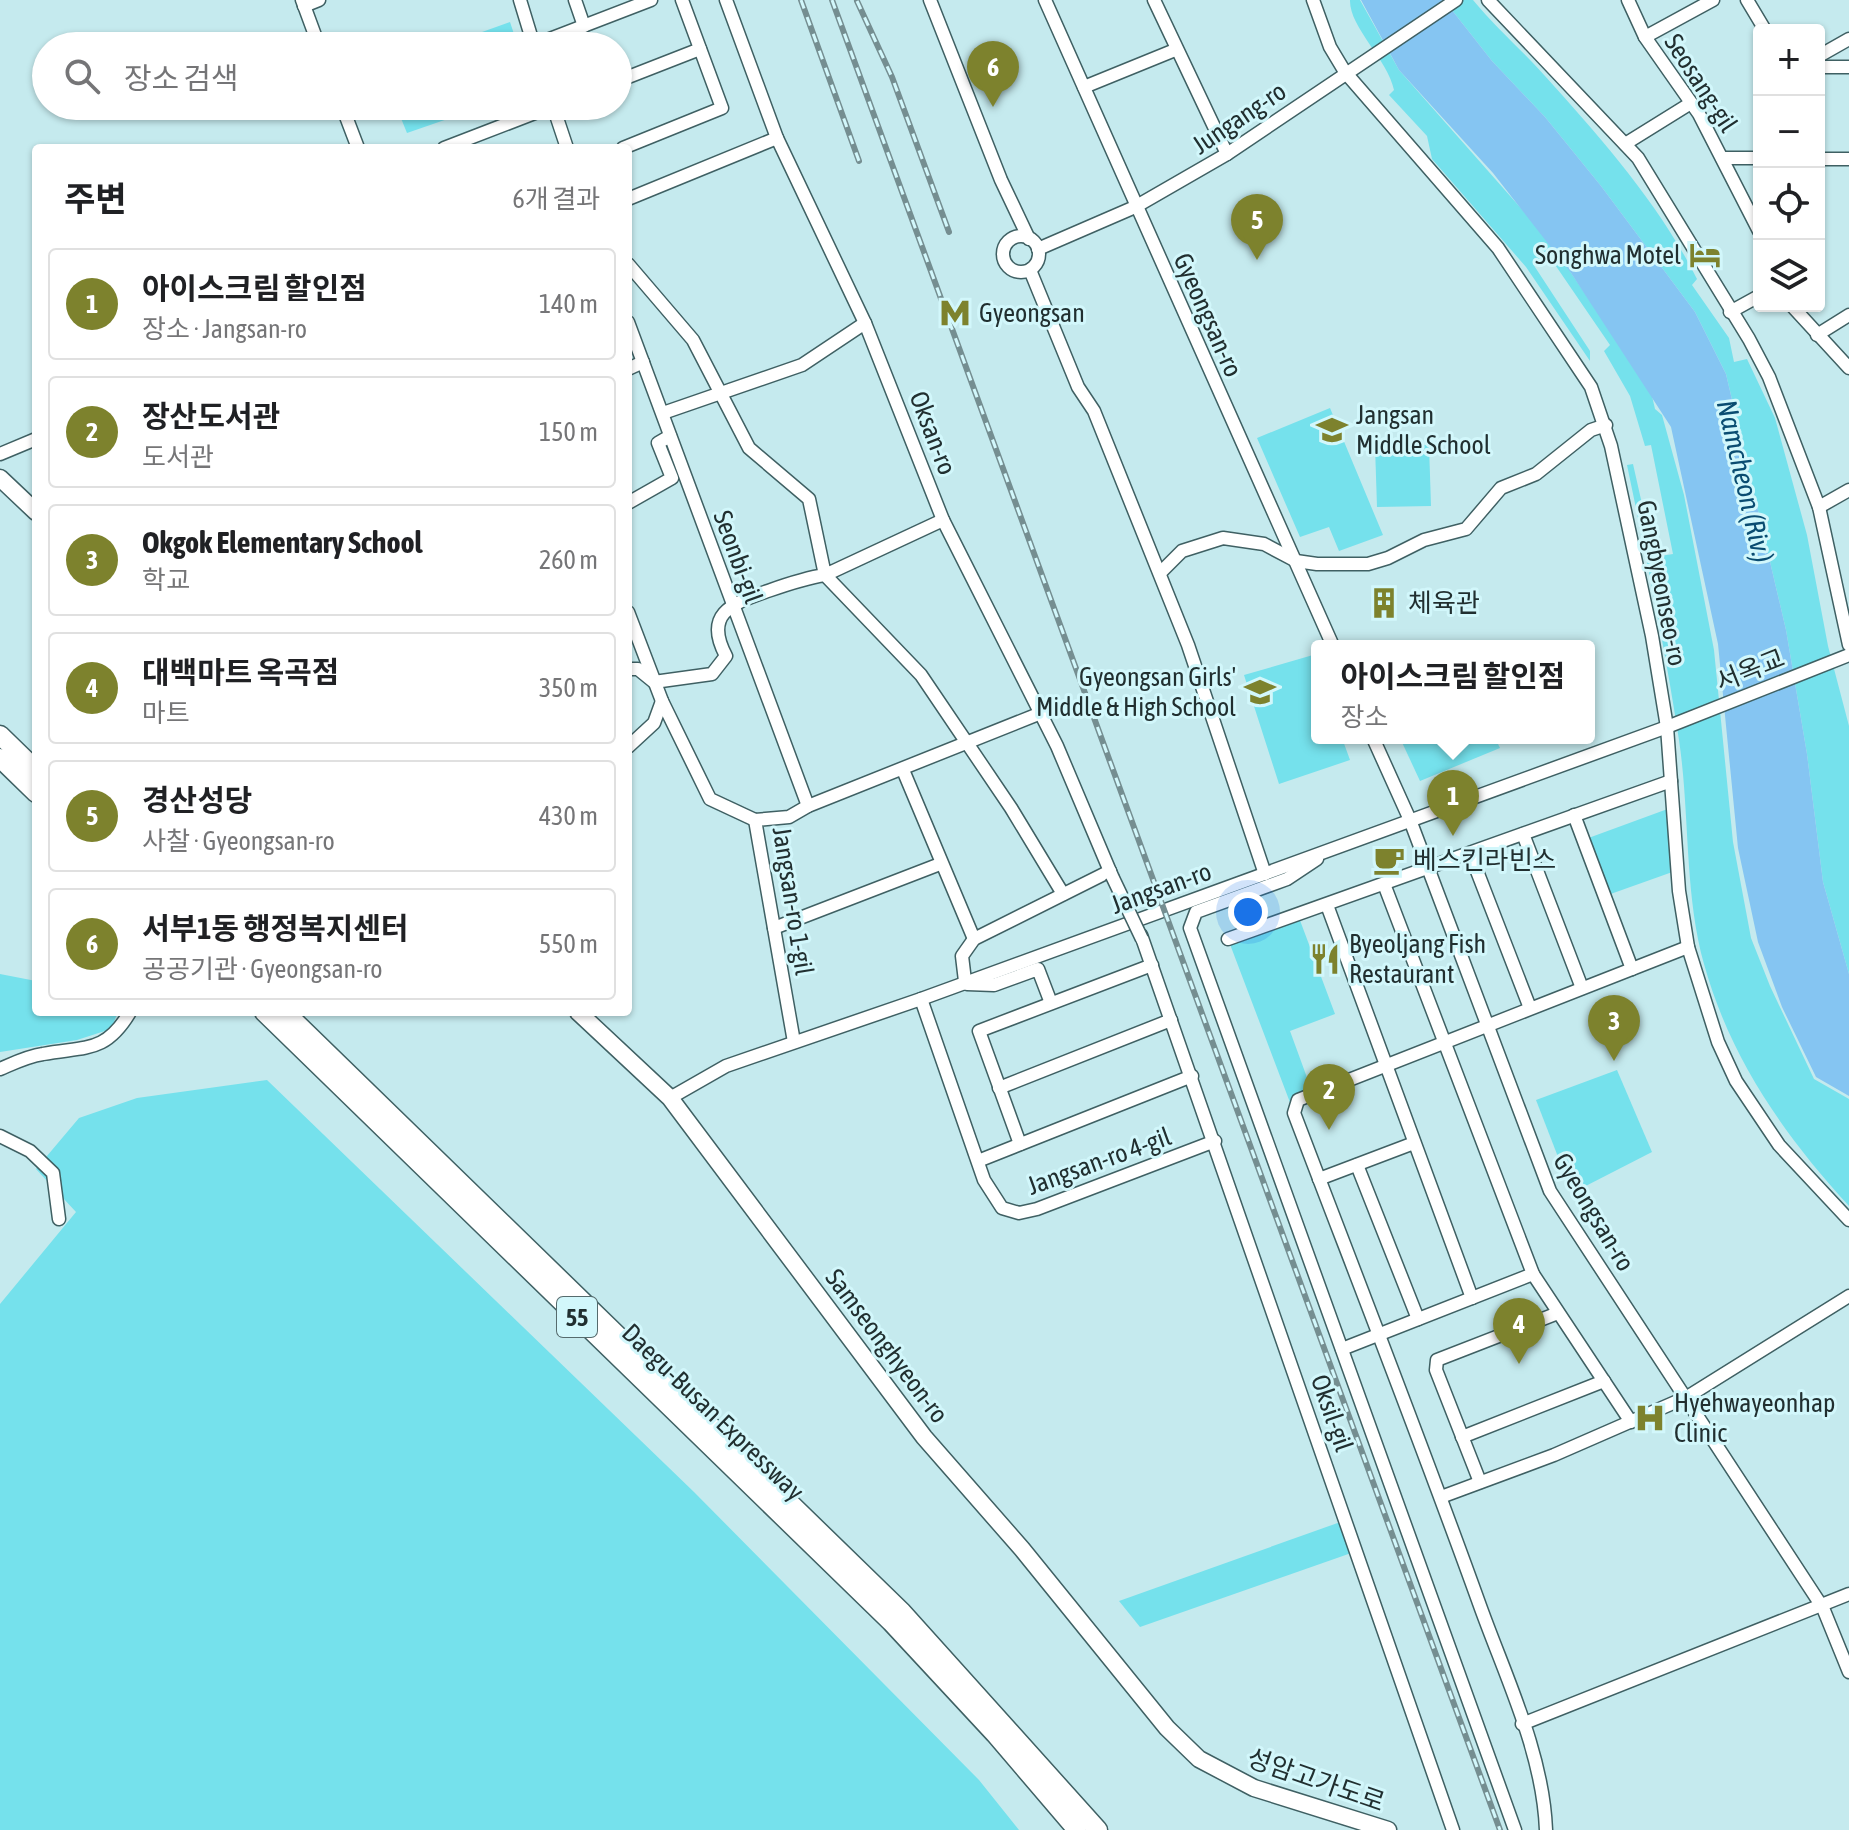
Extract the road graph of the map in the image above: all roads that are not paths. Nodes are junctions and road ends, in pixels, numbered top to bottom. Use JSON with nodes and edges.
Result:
{"nodes":[{"id":1,"x":319,"y":0,"type":"edge"},
{"id":2,"x":520,"y":0,"type":"edge"},
{"id":3,"x":575,"y":0,"type":"edge"},
{"id":4,"x":651,"y":0,"type":"edge"},
{"id":5,"x":682,"y":0,"type":"edge"},
{"id":6,"x":726,"y":0,"type":"edge"},
{"id":7,"x":930,"y":0,"type":"edge"},
{"id":8,"x":1045,"y":0,"type":"edge"},
{"id":9,"x":1154,"y":0,"type":"edge"},
{"id":10,"x":1313,"y":0,"type":"edge"},
{"id":11,"x":1456,"y":0,"type":"edge"},
{"id":12,"x":1488,"y":0,"type":"edge"},
{"id":13,"x":1628,"y":0,"type":"edge"},
{"id":14,"x":1713,"y":0,"type":"edge"},
{"id":15,"x":1747,"y":0,"type":"edge"},
{"id":16,"x":303,"y":3,"type":"edge"},
{"id":17,"x":628,"y":4,"type":"edge"},
{"id":18,"x":1761,"y":24,"type":"edge"},
{"id":19,"x":584,"y":26,"type":"junction"},
{"id":20,"x":314,"y":32,"type":"edge"},
{"id":21,"x":530,"y":32,"type":"edge"},
{"id":22,"x":569,"y":32,"type":"edge"},
{"id":23,"x":1645,"y":37,"type":"junction"},
{"id":24,"x":1849,"y":39,"type":"edge"},
{"id":25,"x":700,"y":49,"type":"junction"},
{"id":26,"x":1175,"y":50,"type":"junction"},
{"id":27,"x":1825,"y":53,"type":"edge"},
{"id":28,"x":1825,"y":67,"type":"edge"},
{"id":29,"x":1849,"y":67,"type":"edge"},
{"id":30,"x":1345,"y":72,"type":"junction"},
{"id":31,"x":632,"y":76,"type":"edge"},
{"id":32,"x":1084,"y":87,"type":"junction"},
{"id":33,"x":1691,"y":103,"type":"junction"},
{"id":34,"x":347,"y":120,"type":"edge"},
{"id":35,"x":517,"y":120,"type":"edge"},
{"id":36,"x":558,"y":120,"type":"edge"},
{"id":37,"x":777,"y":138,"type":"junction"},
{"id":38,"x":356,"y":144,"type":"edge"},
{"id":39,"x":454,"y":144,"type":"edge"},
{"id":40,"x":566,"y":144,"type":"edge"},
{"id":41,"x":632,"y":144,"type":"edge"},
{"id":42,"x":1625,"y":144,"type":"junction"},
{"id":43,"x":1227,"y":154,"type":"junction"},
{"id":44,"x":1722,"y":158,"type":"junction"},
{"id":45,"x":1753,"y":158,"type":"edge"},
{"id":46,"x":1825,"y":159,"type":"edge"},
{"id":47,"x":1849,"y":159,"type":"edge"},
{"id":48,"x":1001,"y":180,"type":"junction"},
{"id":49,"x":632,"y":197,"type":"edge"},
{"id":50,"x":1135,"y":207,"type":"junction"},
{"id":51,"x":1753,"y":219,"type":"edge"},
{"id":52,"x":1012,"y":239,"type":"junction"},
{"id":53,"x":1034,"y":244,"type":"junction"},
{"id":54,"x":632,"y":269,"type":"edge"},
{"id":55,"x":1030,"y":270,"type":"junction"},
{"id":56,"x":1753,"y":299,"type":"edge"},
{"id":57,"x":1730,"y":312,"type":"junction"},
{"id":58,"x":1797,"y":312,"type":"edge"},
{"id":59,"x":1849,"y":315,"type":"edge"},
{"id":60,"x":865,"y":323,"type":"junction"},
{"id":61,"x":632,"y":333,"type":"edge"},
{"id":62,"x":1817,"y":335,"type":"junction"},
{"id":63,"x":643,"y":362,"type":"junction"},
{"id":64,"x":632,"y":367,"type":"edge"},
{"id":65,"x":1849,"y":368,"type":"edge"},
{"id":66,"x":720,"y":394,"type":"junction"},
{"id":67,"x":663,"y":413,"type":"junction"},
{"id":68,"x":1606,"y":425,"type":"junction"},
{"id":69,"x":670,"y":436,"type":"junction"},
{"id":70,"x":32,"y":441,"type":"edge"},
{"id":71,"x":0,"y":454,"type":"edge"},
{"id":72,"x":0,"y":478,"type":"edge"},
{"id":73,"x":1849,"y":490,"type":"edge"},
{"id":74,"x":632,"y":501,"type":"edge"},
{"id":75,"x":1819,"y":507,"type":"junction"},
{"id":76,"x":32,"y":508,"type":"edge"},
{"id":77,"x":943,"y":520,"type":"junction"},
{"id":78,"x":1296,"y":561,"type":"junction"},
{"id":79,"x":1160,"y":573,"type":"junction"},
{"id":80,"x":825,"y":575,"type":"junction"},
{"id":81,"x":731,"y":604,"type":"junction"},
{"id":82,"x":632,"y":623,"type":"edge"},
{"id":83,"x":1330,"y":640,"type":"edge"},
{"id":84,"x":1848,"y":652,"type":"edge"},
{"id":85,"x":632,"y":669,"type":"edge"},
{"id":86,"x":654,"y":682,"type":"junction"},
{"id":87,"x":662,"y":701,"type":"junction"},
{"id":88,"x":1041,"y":713,"type":"junction"},
{"id":89,"x":1669,"y":726,"type":"junction"},
{"id":90,"x":0,"y":735,"type":"edge"},
{"id":91,"x":968,"y":742,"type":"junction"},
{"id":92,"x":632,"y":743,"type":"edge"},
{"id":93,"x":1376,"y":744,"type":"edge"},
{"id":94,"x":0,"y":758,"type":"edge"},
{"id":95,"x":32,"y":766,"type":"edge"},
{"id":96,"x":903,"y":770,"type":"junction"},
{"id":97,"x":1671,"y":781,"type":"junction"},
{"id":98,"x":32,"y":789,"type":"edge"},
{"id":99,"x":808,"y":806,"type":"junction"},
{"id":100,"x":1574,"y":815,"type":"junction"},
{"id":101,"x":755,"y":820,"type":"junction"},
{"id":102,"x":1410,"y":820,"type":"junction"},
{"id":103,"x":1523,"y":834,"type":"junction"},
{"id":104,"x":1333,"y":848,"type":"junction"},
{"id":105,"x":1470,"y":853,"type":"junction"},
{"id":106,"x":940,"y":864,"type":"junction"},
{"id":107,"x":1429,"y":868,"type":"junction"},
{"id":108,"x":1111,"y":873,"type":"junction"},
{"id":109,"x":1265,"y":874,"type":"junction"},
{"id":110,"x":1384,"y":884,"type":"junction"},
{"id":111,"x":1063,"y":894,"type":"junction"},
{"id":112,"x":1327,"y":905,"type":"junction"},
{"id":113,"x":774,"y":928,"type":"junction"},
{"id":114,"x":1141,"y":937,"type":"joint"},
{"id":115,"x":974,"y":939,"type":"junction"},
{"id":116,"x":1228,"y":939,"type":"dead end"},
{"id":117,"x":1688,"y":947,"type":"junction"},
{"id":118,"x":1152,"y":965,"type":"junction"},
{"id":119,"x":1632,"y":969,"type":"junction"},
{"id":120,"x":962,"y":982,"type":"junction"},
{"id":121,"x":1582,"y":988,"type":"junction"},
{"id":122,"x":921,"y":999,"type":"junction"},
{"id":123,"x":1051,"y":1003,"type":"junction"},
{"id":124,"x":1530,"y":1008,"type":"junction"},
{"id":125,"x":128,"y":1016,"type":"edge"},
{"id":126,"x":268,"y":1016,"type":"edge"},
{"id":127,"x":289,"y":1016,"type":"edge"},
{"id":128,"x":582,"y":1016,"type":"edge"},
{"id":129,"x":1171,"y":1020,"type":"junction"},
{"id":130,"x":1489,"y":1025,"type":"junction"},
{"id":131,"x":794,"y":1042,"type":"junction"},
{"id":132,"x":1444,"y":1042,"type":"junction"},
{"id":133,"x":1385,"y":1066,"type":"junction"},
{"id":134,"x":0,"y":1069,"type":"edge"},
{"id":135,"x":1192,"y":1076,"type":"junction"},
{"id":136,"x":999,"y":1088,"type":"junction"},
{"id":137,"x":670,"y":1098,"type":"junction"},
{"id":138,"x":0,"y":1136,"type":"edge"},
{"id":139,"x":1215,"y":1141,"type":"junction"},
{"id":140,"x":1414,"y":1143,"type":"junction"},
{"id":141,"x":1020,"y":1144,"type":"junction"},
{"id":142,"x":978,"y":1161,"type":"junction"},
{"id":143,"x":1357,"y":1165,"type":"junction"},
{"id":144,"x":1319,"y":1179,"type":"junction"},
{"id":145,"x":59,"y":1219,"type":"dead end"},
{"id":146,"x":1849,"y":1220,"type":"edge"},
{"id":147,"x":1533,"y":1274,"type":"junction"},
{"id":148,"x":1849,"y":1296,"type":"edge"},
{"id":149,"x":1472,"y":1298,"type":"junction"},
{"id":150,"x":1558,"y":1313,"type":"junction"},
{"id":151,"x":1418,"y":1319,"type":"junction"},
{"id":152,"x":1380,"y":1335,"type":"junction"},
{"id":153,"x":1342,"y":1349,"type":"junction"},
{"id":154,"x":1604,"y":1381,"type":"junction"},
{"id":155,"x":1687,"y":1397,"type":"junction"},
{"id":156,"x":1631,"y":1422,"type":"junction"},
{"id":157,"x":1462,"y":1437,"type":"junction"},
{"id":158,"x":1480,"y":1482,"type":"junction"},
{"id":159,"x":1441,"y":1497,"type":"junction"},
{"id":160,"x":1849,"y":1594,"type":"edge"},
{"id":161,"x":1821,"y":1605,"type":"junction"},
{"id":162,"x":896,"y":1617,"type":"junction"},
{"id":163,"x":1849,"y":1672,"type":"edge"},
{"id":164,"x":1155,"y":1713,"type":"joint"},
{"id":165,"x":1522,"y":1724,"type":"junction"},
{"id":166,"x":1452,"y":1826,"type":"edge"},
{"id":167,"x":1077,"y":1830,"type":"edge"},
{"id":168,"x":1098,"y":1830,"type":"edge"},
{"id":169,"x":1388,"y":1830,"type":"edge"},
{"id":170,"x":1515,"y":1830,"type":"edge"},
{"id":171,"x":1546,"y":1830,"type":"edge"}],
"edges":[{"from":1,"to":16,"type":"street"},
{"from":2,"to":21,"type":"street"},
{"from":3,"to":19,"type":"street"},
{"from":4,"to":17,"type":"street"},
{"from":5,"to":25,"type":"street"},
{"from":6,"to":37,"type":"street","name":"Oksan-ro"},
{"from":7,"to":48,"type":"street"},
{"from":8,"to":32,"type":"street","name":"Gyeongsan-ro"},
{"from":9,"to":26,"type":"street"},
{"from":10,"to":30,"type":"street","name":"Gangbyeonseo-ro"},
{"from":11,"to":30,"type":"street","name":"Jungang-ro"},
{"from":12,"to":42,"type":"street"},
{"from":13,"to":23,"type":"street","name":"Seosang-gil"},
{"from":14,"to":23,"type":"street"},
{"from":15,"to":18,"type":"street"},
{"from":16,"to":20,"type":"street"},
{"from":17,"to":19,"type":"street"},
{"from":19,"to":22,"type":"street"},
{"from":23,"to":33,"type":"street","name":"Seosang-gil"},
{"from":24,"to":27,"type":"street"},
{"from":25,"to":31,"type":"street"},
{"from":25,"to":41,"type":"street"},
{"from":26,"to":32,"type":"street"},
{"from":26,"to":43,"type":"street"},
{"from":28,"to":29,"type":"street"},
{"from":30,"to":43,"type":"street","name":"Jungang-ro"},
{"from":30,"to":68,"type":"street","name":"Gangbyeonseo-ro"},
{"from":32,"to":50,"type":"street","name":"Gyeongsan-ro"},
{"from":33,"to":42,"type":"street"},
{"from":33,"to":44,"type":"street","name":"Seosang-gil"},
{"from":34,"to":38,"type":"street"},
{"from":35,"to":39,"type":"street"},
{"from":36,"to":40,"type":"street"},
{"from":37,"to":49,"type":"street"},
{"from":37,"to":60,"type":"street","name":"Oksan-ro"},
{"from":42,"to":57,"type":"street"},
{"from":43,"to":50,"type":"street","name":"Jungang-ro"},
{"from":44,"to":45,"type":"street"},
{"from":44,"to":51,"type":"street","name":"Seosang-gil"},
{"from":46,"to":47,"type":"street"},
{"from":48,"to":52,"type":"street"},
{"from":48,"to":53,"type":"street"},
{"from":50,"to":53,"type":"street","name":"Jungang-ro"},
{"from":50,"to":78,"type":"street","name":"Gyeongsan-ro"},
{"from":52,"to":53,"type":"street"},
{"from":52,"to":55,"type":"street"},
{"from":53,"to":55,"type":"street"},
{"from":54,"to":66,"type":"street"},
{"from":55,"to":79,"type":"street"},
{"from":56,"to":57,"type":"street"},
{"from":57,"to":75,"type":"street"},
{"from":58,"to":62,"type":"street"},
{"from":59,"to":62,"type":"street"},
{"from":60,"to":66,"type":"street"},
{"from":60,"to":77,"type":"street","name":"Oksan-ro"},
{"from":61,"to":63,"type":"street","name":"Seonbi-gil"},
{"from":62,"to":65,"type":"street"},
{"from":63,"to":64,"type":"street"},
{"from":63,"to":67,"type":"street","name":"Seonbi-gil"},
{"from":66,"to":67,"type":"street"},
{"from":66,"to":80,"type":"street"},
{"from":67,"to":69,"type":"street","name":"Seonbi-gil"},
{"from":68,"to":78,"type":"street"},
{"from":68,"to":89,"type":"street","name":"Gangbyeonseo-ro"},
{"from":69,"to":74,"type":"street"},
{"from":69,"to":81,"type":"street","name":"Seonbi-gil"},
{"from":70,"to":71,"type":"street"},
{"from":72,"to":76,"type":"main road"},
{"from":73,"to":75,"type":"street"},
{"from":75,"to":84,"type":"street"},
{"from":77,"to":80,"type":"street"},
{"from":77,"to":88,"type":"street","name":"Oksan-ro"},
{"from":78,"to":79,"type":"street"},
{"from":78,"to":83,"type":"street","name":"Gyeongsan-ro"},
{"from":79,"to":109,"type":"street"},
{"from":80,"to":81,"type":"street"},
{"from":80,"to":91,"type":"street"},
{"from":81,"to":86,"type":"street"},
{"from":81,"to":99,"type":"street","name":"Seonbi-gil"},
{"from":82,"to":86,"type":"street"},
{"from":84,"to":89,"type":"street","name":"서옥교"},
{"from":85,"to":86,"type":"street"},
{"from":86,"to":87,"type":"street"},
{"from":87,"to":92,"type":"street"},
{"from":87,"to":101,"type":"street"},
{"from":88,"to":91,"type":"street","name":"Jangsan-ro 1-gil"},
{"from":88,"to":108,"type":"street","name":"Oksan-ro"},
{"from":89,"to":97,"type":"street","name":"Gangbyeonseo-ro"},
{"from":89,"to":102,"type":"street","name":"Jangsan-ro"},
{"from":90,"to":95,"type":"highway"},
{"from":91,"to":96,"type":"street","name":"Jangsan-ro 1-gil"},
{"from":91,"to":111,"type":"street"},
{"from":93,"to":102,"type":"street","name":"Gyeongsan-ro"},
{"from":94,"to":98,"type":"highway"},
{"from":96,"to":99,"type":"street","name":"Jangsan-ro 1-gil"},
{"from":96,"to":106,"type":"street"},
{"from":97,"to":100,"type":"street"},
{"from":97,"to":117,"type":"street","name":"Gangbyeonseo-ro"},
{"from":99,"to":101,"type":"street","name":"Jangsan-ro 1-gil"},
{"from":100,"to":103,"type":"street"},
{"from":100,"to":119,"type":"street"},
{"from":101,"to":113,"type":"street","name":"Jangsan-ro 1-gil"},
{"from":102,"to":104,"type":"street","name":"Jangsan-ro"},
{"from":102,"to":107,"type":"street","name":"Gyeongsan-ro"},
{"from":103,"to":105,"type":"street"},
{"from":103,"to":121,"type":"street"},
{"from":104,"to":109,"type":"street","name":"Jangsan-ro"},
{"from":104,"to":153,"type":"street"},
{"from":105,"to":107,"type":"street"},
{"from":105,"to":124,"type":"street"},
{"from":106,"to":113,"type":"street"},
{"from":106,"to":115,"type":"street"},
{"from":107,"to":110,"type":"street"},
{"from":107,"to":130,"type":"street","name":"Gyeongsan-ro"},
{"from":108,"to":111,"type":"street"},
{"from":108,"to":114,"type":"street","name":"Oksan-ro","bridge":true},
{"from":109,"to":120,"type":"street","name":"Jangsan-ro"},
{"from":110,"to":112,"type":"street"},
{"from":110,"to":132,"type":"street"},
{"from":111,"to":115,"type":"street"},
{"from":112,"to":116,"type":"street"},
{"from":112,"to":133,"type":"street"},
{"from":113,"to":131,"type":"street","name":"Jangsan-ro 1-gil"},
{"from":114,"to":118,"type":"street","name":"Oksil-gil"},
{"from":115,"to":120,"type":"street"},
{"from":117,"to":119,"type":"street"},
{"from":117,"to":146,"type":"street","name":"Gangbyeonseo-ro"},
{"from":118,"to":123,"type":"street"},
{"from":118,"to":129,"type":"street","name":"Oksil-gil"},
{"from":119,"to":121,"type":"street"},
{"from":120,"to":122,"type":"street","name":"Jangsan-ro"},
{"from":120,"to":123,"type":"street"},
{"from":121,"to":124,"type":"street"},
{"from":122,"to":131,"type":"street","name":"Jangsan-ro"},
{"from":122,"to":142,"type":"street","name":"Jangsan-ro 4-gil"},
{"from":123,"to":136,"type":"street"},
{"from":124,"to":130,"type":"street"},
{"from":125,"to":134,"type":"street"},
{"from":126,"to":162,"type":"highway","name":"Daegu-Busan Expressway","number":"55"},
{"from":127,"to":162,"type":"highway","name":"Daegu-Busan Expressway","number":"55"},
{"from":128,"to":137,"type":"main road","name":"Samseonghyeon-ro"},
{"from":129,"to":135,"type":"street","name":"Oksil-gil"},
{"from":129,"to":136,"type":"street"},
{"from":130,"to":132,"type":"street"},
{"from":130,"to":155,"type":"street","name":"Gyeongsan-ro"},
{"from":131,"to":137,"type":"street","name":"Jangsan-ro"},
{"from":132,"to":133,"type":"street"},
{"from":132,"to":147,"type":"street"},
{"from":133,"to":140,"type":"street"},
{"from":133,"to":144,"type":"street"},
{"from":135,"to":139,"type":"street","name":"Oksil-gil"},
{"from":135,"to":141,"type":"street","name":"Jangsan-ro 4-gil"},
{"from":136,"to":141,"type":"street"},
{"from":137,"to":164,"type":"main road","name":"Samseonghyeon-ro"},
{"from":138,"to":145,"type":"street"},
{"from":139,"to":142,"type":"street","name":"Jangsan-ro 4-gil"},
{"from":139,"to":166,"type":"street","name":"Oksil-gil"},
{"from":140,"to":143,"type":"street"},
{"from":140,"to":149,"type":"street"},
{"from":141,"to":142,"type":"street","name":"Jangsan-ro 4-gil"},
{"from":143,"to":144,"type":"street"},
{"from":143,"to":151,"type":"street"},
{"from":144,"to":152,"type":"street"},
{"from":147,"to":149,"type":"street"},
{"from":147,"to":150,"type":"street"},
{"from":148,"to":155,"type":"street"},
{"from":149,"to":151,"type":"street"},
{"from":150,"to":154,"type":"street"},
{"from":150,"to":157,"type":"street"},
{"from":151,"to":152,"type":"street"},
{"from":152,"to":153,"type":"street"},
{"from":152,"to":159,"type":"street"},
{"from":153,"to":170,"type":"street"},
{"from":154,"to":156,"type":"street"},
{"from":154,"to":157,"type":"street"},
{"from":155,"to":156,"type":"street"},
{"from":155,"to":161,"type":"street","name":"Gyeongsan-ro"},
{"from":156,"to":158,"type":"street"},
{"from":157,"to":158,"type":"street"},
{"from":158,"to":159,"type":"street"},
{"from":159,"to":165,"type":"street"},
{"from":160,"to":161,"type":"street"},
{"from":161,"to":163,"type":"street","name":"Gyeongsan-ro"},
{"from":161,"to":165,"type":"street"},
{"from":162,"to":167,"type":"highway","name":"Daegu-Busan Expressway","number":"55"},
{"from":162,"to":168,"type":"highway","name":"Daegu-Busan Expressway","number":"55"},
{"from":164,"to":169,"type":"main road","name":"성암고가도로"},
{"from":165,"to":171,"type":"street"}]}
